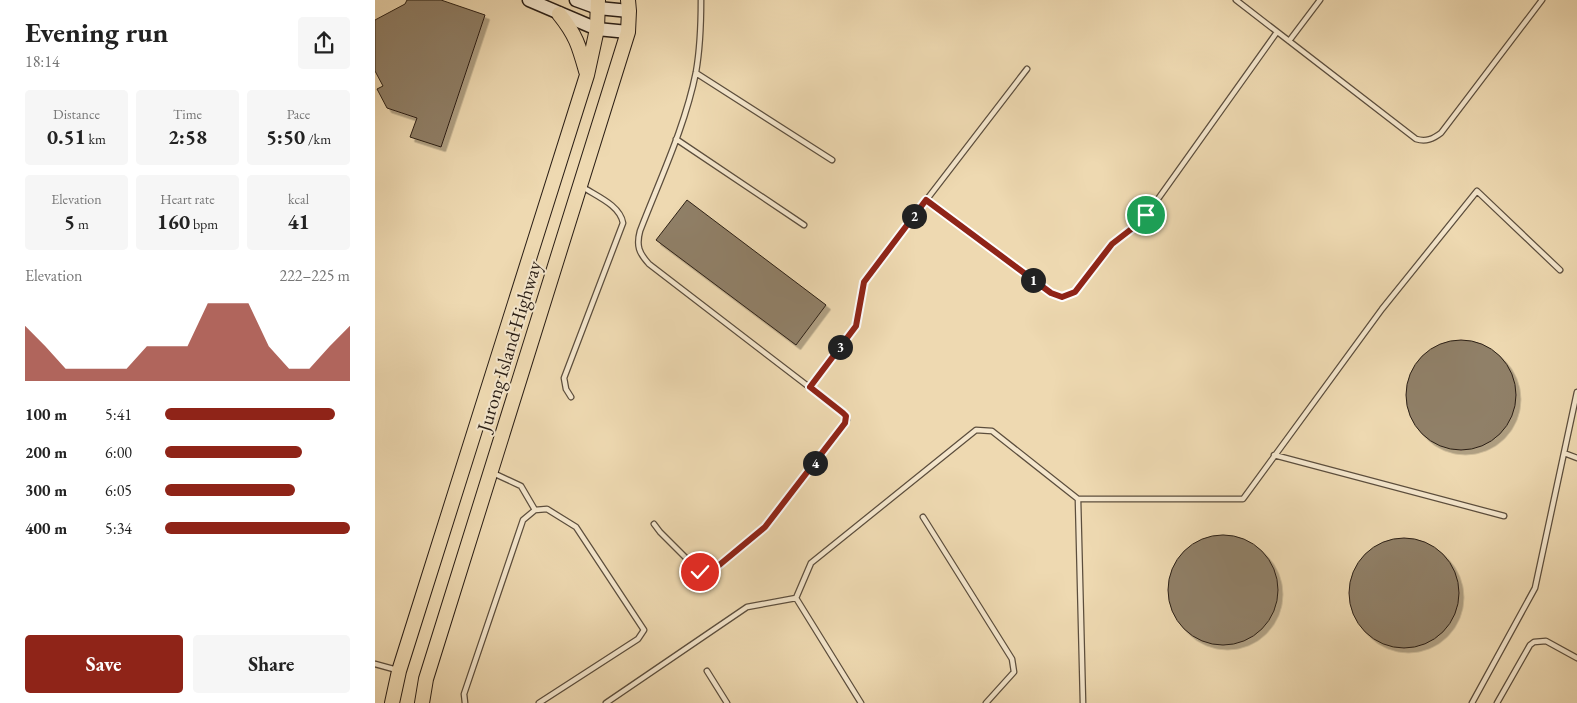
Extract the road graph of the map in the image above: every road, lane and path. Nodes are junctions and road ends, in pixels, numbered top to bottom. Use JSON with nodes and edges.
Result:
{"nodes":[{"id":1,"x":529,"y":0,"type":"edge"},
{"id":2,"x":576,"y":0,"type":"edge"},
{"id":3,"x":701,"y":0,"type":"edge"},
{"id":4,"x":1236,"y":0,"type":"edge"},
{"id":5,"x":1320,"y":0,"type":"edge"},
{"id":6,"x":1542,"y":0,"type":"edge"},
{"id":7,"x":598,"y":4,"type":"edge"},
{"id":8,"x":628,"y":6,"type":"edge"},
{"id":9,"x":559,"y":14,"type":"junction"},
{"id":10,"x":597,"y":28,"type":"junction"},
{"id":11,"x":628,"y":32,"type":"junction"},
{"id":12,"x":1277,"y":32,"type":"junction"},
{"id":13,"x":1289,"y":41,"type":"junction"},
{"id":14,"x":1027,"y":70,"type":"dead end"},
{"id":15,"x":696,"y":73,"type":"junction"},
{"id":16,"x":587,"y":74,"type":"junction"},
{"id":17,"x":676,"y":139,"type":"junction"},
{"id":18,"x":832,"y":160,"type":"dead end"},
{"id":19,"x":580,"y":185,"type":"junction"},
{"id":20,"x":926,"y":200,"type":"junction"},
{"id":21,"x":804,"y":226,"type":"dead end"},
{"id":22,"x":1560,"y":270,"type":"dead end"},
{"id":23,"x":810,"y":387,"type":"junction"},
{"id":24,"x":1577,"y":392,"type":"edge"},
{"id":25,"x":571,"y":397,"type":"dead end"},
{"id":26,"x":1564,"y":454,"type":"junction"},
{"id":27,"x":1275,"y":455,"type":"junction"},
{"id":28,"x":1577,"y":458,"type":"edge"},
{"id":29,"x":491,"y":472,"type":"junction"},
{"id":30,"x":1078,"y":499,"type":"junction"},
{"id":31,"x":535,"y":510,"type":"junction"},
{"id":32,"x":1504,"y":516,"type":"dead end"},
{"id":33,"x":923,"y":518,"type":"dead end"},
{"id":34,"x":655,"y":524,"type":"dead end"},
{"id":35,"x":796,"y":598,"type":"junction"},
{"id":36,"x":1577,"y":658,"type":"edge"},
{"id":37,"x":375,"y":664,"type":"edge"},
{"id":38,"x":399,"y":671,"type":"junction"},
{"id":39,"x":707,"y":671,"type":"dead end"},
{"id":40,"x":392,"y":703,"type":"edge"},
{"id":41,"x":422,"y":703,"type":"edge"},
{"id":42,"x":465,"y":703,"type":"edge"},
{"id":43,"x":539,"y":703,"type":"edge"},
{"id":44,"x":606,"y":703,"type":"edge"},
{"id":45,"x":727,"y":703,"type":"edge"},
{"id":46,"x":861,"y":703,"type":"edge"},
{"id":47,"x":986,"y":703,"type":"edge"},
{"id":48,"x":1083,"y":703,"type":"edge"},
{"id":49,"x":1472,"y":703,"type":"edge"},
{"id":50,"x":1497,"y":703,"type":"edge"}],
"edges":[{"from":1,"to":9,"type":"street"},
{"from":2,"to":7,"type":"street"},
{"from":3,"to":15,"type":"lane"},
{"from":4,"to":12,"type":"lane"},
{"from":5,"to":13,"type":"lane"},
{"from":6,"to":13,"type":"lane"},
{"from":7,"to":8,"type":"street"},
{"from":7,"to":10,"type":"main road","name":"Jurong Island Highway"},
{"from":8,"to":11,"type":"main road","name":"Jurong Island Highway"},
{"from":9,"to":10,"type":"street"},
{"from":9,"to":16,"type":"main road"},
{"from":10,"to":11,"type":"street"},
{"from":10,"to":16,"type":"main road","name":"Jurong Island Highway"},
{"from":11,"to":19,"type":"main road","name":"Jurong Island Highway"},
{"from":12,"to":13,"type":"lane"},
{"from":12,"to":20,"type":"lane"},
{"from":14,"to":20,"type":"lane"},
{"from":15,"to":17,"type":"lane"},
{"from":15,"to":18,"type":"lane"},
{"from":16,"to":38,"type":"main road","name":"Jurong Island Highway"},
{"from":17,"to":21,"type":"lane"},
{"from":17,"to":23,"type":"lane"},
{"from":19,"to":25,"type":"lane"},
{"from":19,"to":29,"type":"main road","name":"Jurong Island Highway"},
{"from":20,"to":23,"type":"lane"},
{"from":22,"to":27,"type":"lane"},
{"from":23,"to":34,"type":"lane"},
{"from":24,"to":26,"type":"lane"},
{"from":26,"to":28,"type":"lane"},
{"from":26,"to":49,"type":"lane"},
{"from":27,"to":30,"type":"lane"},
{"from":27,"to":32,"type":"lane"},
{"from":29,"to":31,"type":"lane"},
{"from":29,"to":41,"type":"main road","name":"Jurong Island Highway"},
{"from":30,"to":35,"type":"lane"},
{"from":30,"to":48,"type":"lane"},
{"from":31,"to":42,"type":"lane"},
{"from":31,"to":43,"type":"lane"},
{"from":33,"to":47,"type":"lane"},
{"from":35,"to":44,"type":"lane"},
{"from":35,"to":46,"type":"lane"},
{"from":36,"to":50,"type":"lane"},
{"from":37,"to":38,"type":"lane"},
{"from":38,"to":40,"type":"main road","name":"Jurong Island Highway"},
{"from":39,"to":45,"type":"lane"}]}
